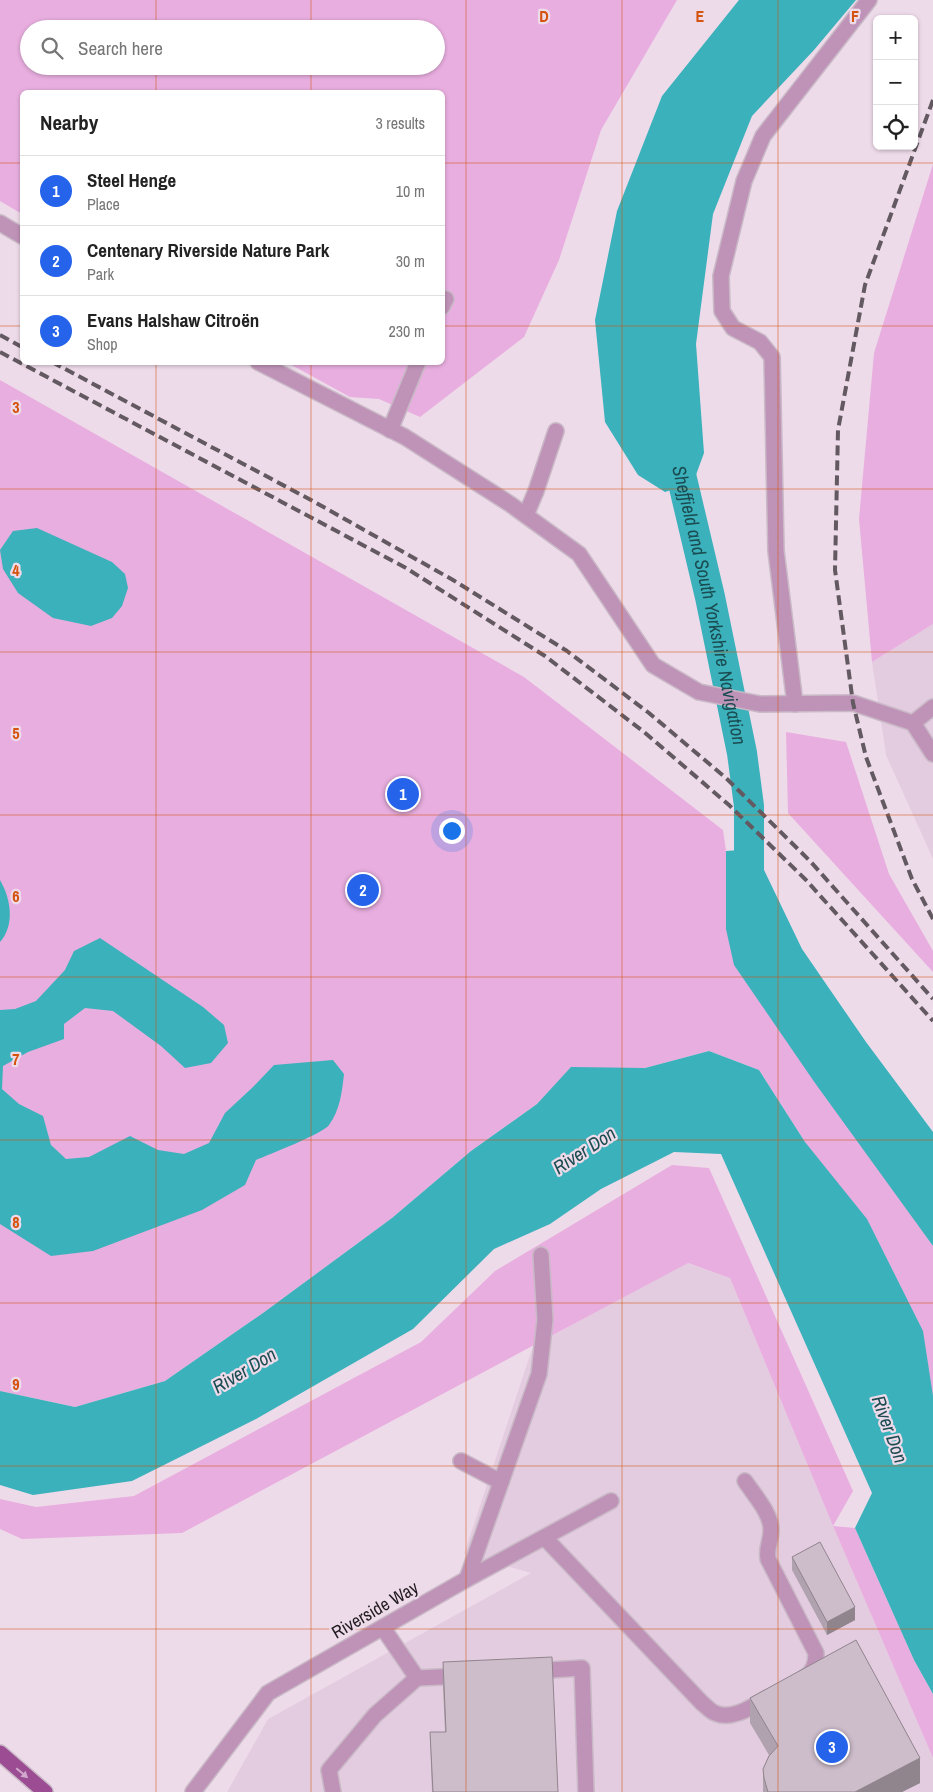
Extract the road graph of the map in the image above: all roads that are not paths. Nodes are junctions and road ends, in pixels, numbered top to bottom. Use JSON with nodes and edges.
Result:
{"nodes":[{"id":1,"x":869,"y":0,"type":"edge"},
{"id":2,"x":0,"y":224,"type":"edge"},
{"id":3,"x":20,"y":235,"type":"edge"},
{"id":4,"x":264,"y":365,"type":"edge"},
{"id":5,"x":417,"y":365,"type":"edge"},
{"id":6,"x":390,"y":430,"type":"junction"},
{"id":7,"x":556,"y":431,"type":"dead end"},
{"id":8,"x":526,"y":515,"type":"junction"},
{"id":9,"x":795,"y":704,"type":"junction"},
{"id":10,"x":933,"y":707,"type":"edge"},
{"id":11,"x":913,"y":723,"type":"junction"},
{"id":12,"x":933,"y":754,"type":"edge"},
{"id":13,"x":542,"y":1255,"type":"dead end"},
{"id":14,"x":461,"y":1461,"type":"dead end"},
{"id":15,"x":501,"y":1482,"type":"junction"},
{"id":16,"x":745,"y":1482,"type":"dead end"},
{"id":17,"x":611,"y":1501,"type":"dead end"},
{"id":18,"x":545,"y":1538,"type":"junction"},
{"id":19,"x":467,"y":1579,"type":"junction"},
{"id":20,"x":383,"y":1628,"type":"junction"},
{"id":21,"x":514,"y":1672,"type":"edge"},
{"id":22,"x":475,"y":1675,"type":"edge"},
{"id":23,"x":417,"y":1678,"type":"junction"},
{"id":24,"x":0,"y":1752,"type":"edge"},
{"id":25,"x":45,"y":1792,"type":"edge"},
{"id":26,"x":193,"y":1792,"type":"edge"},
{"id":27,"x":333,"y":1792,"type":"edge"},
{"id":28,"x":586,"y":1792,"type":"edge"}],
"edges":[{"from":1,"to":9,"type":"street"},
{"from":2,"to":3,"type":"street"},
{"from":4,"to":6,"type":"street"},
{"from":5,"to":6,"type":"street"},
{"from":6,"to":8,"type":"street"},
{"from":7,"to":8,"type":"street"},
{"from":8,"to":9,"type":"street"},
{"from":9,"to":11,"type":"street"},
{"from":10,"to":11,"type":"street"},
{"from":11,"to":12,"type":"street"},
{"from":13,"to":15,"type":"street"},
{"from":14,"to":15,"type":"street"},
{"from":15,"to":19,"type":"street"},
{"from":16,"to":18,"type":"street"},
{"from":17,"to":18,"type":"street","name":"Riverside Way"},
{"from":18,"to":19,"type":"street","name":"Riverside Way"},
{"from":19,"to":20,"type":"street","name":"Riverside Way"},
{"from":20,"to":23,"type":"street"},
{"from":20,"to":26,"type":"street","name":"Riverside Way"},
{"from":21,"to":28,"type":"street"},
{"from":22,"to":23,"type":"street"},
{"from":23,"to":27,"type":"street"},
{"from":24,"to":25,"type":"main road","one_way":true}]}
